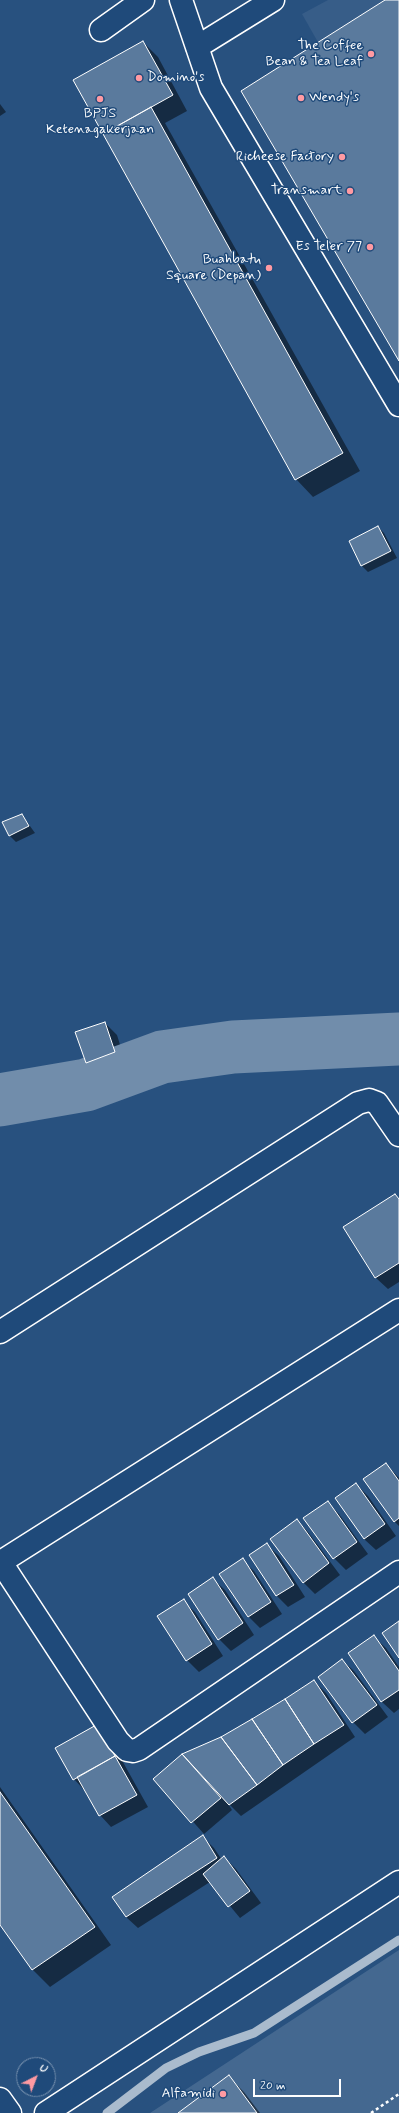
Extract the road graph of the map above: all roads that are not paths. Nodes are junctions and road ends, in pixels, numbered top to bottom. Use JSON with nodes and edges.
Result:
{"nodes":[{"id":1,"x":143,"y":0,"type":"edge"},
{"id":2,"x":181,"y":0,"type":"edge"},
{"id":3,"x":273,"y":0,"type":"edge"},
{"id":4,"x":101,"y":30,"type":"dead end"},
{"id":5,"x":197,"y":47,"type":"junction"},
{"id":6,"x":399,"y":405,"type":"edge"},
{"id":7,"x":399,"y":1135,"type":"edge"},
{"id":8,"x":399,"y":1310,"type":"edge"},
{"id":9,"x":0,"y":1332,"type":"edge"},
{"id":10,"x":0,"y":1561,"type":"edge"},
{"id":11,"x":399,"y":1572,"type":"edge"},
{"id":12,"x":399,"y":1882,"type":"edge"},
{"id":13,"x":0,"y":2099,"type":"edge"},
{"id":14,"x":10,"y":2113,"type":"edge"},
{"id":15,"x":46,"y":2113,"type":"edge"}],
"edges":[{"from":1,"to":4,"type":"street"},
{"from":2,"to":5,"type":"street"},
{"from":3,"to":5,"type":"street"},
{"from":5,"to":6,"type":"street"},
{"from":7,"to":9,"type":"street"},
{"from":8,"to":10,"type":"street"},
{"from":10,"to":11,"type":"street"},
{"from":12,"to":15,"type":"street"},
{"from":13,"to":14,"type":"street"}]}
